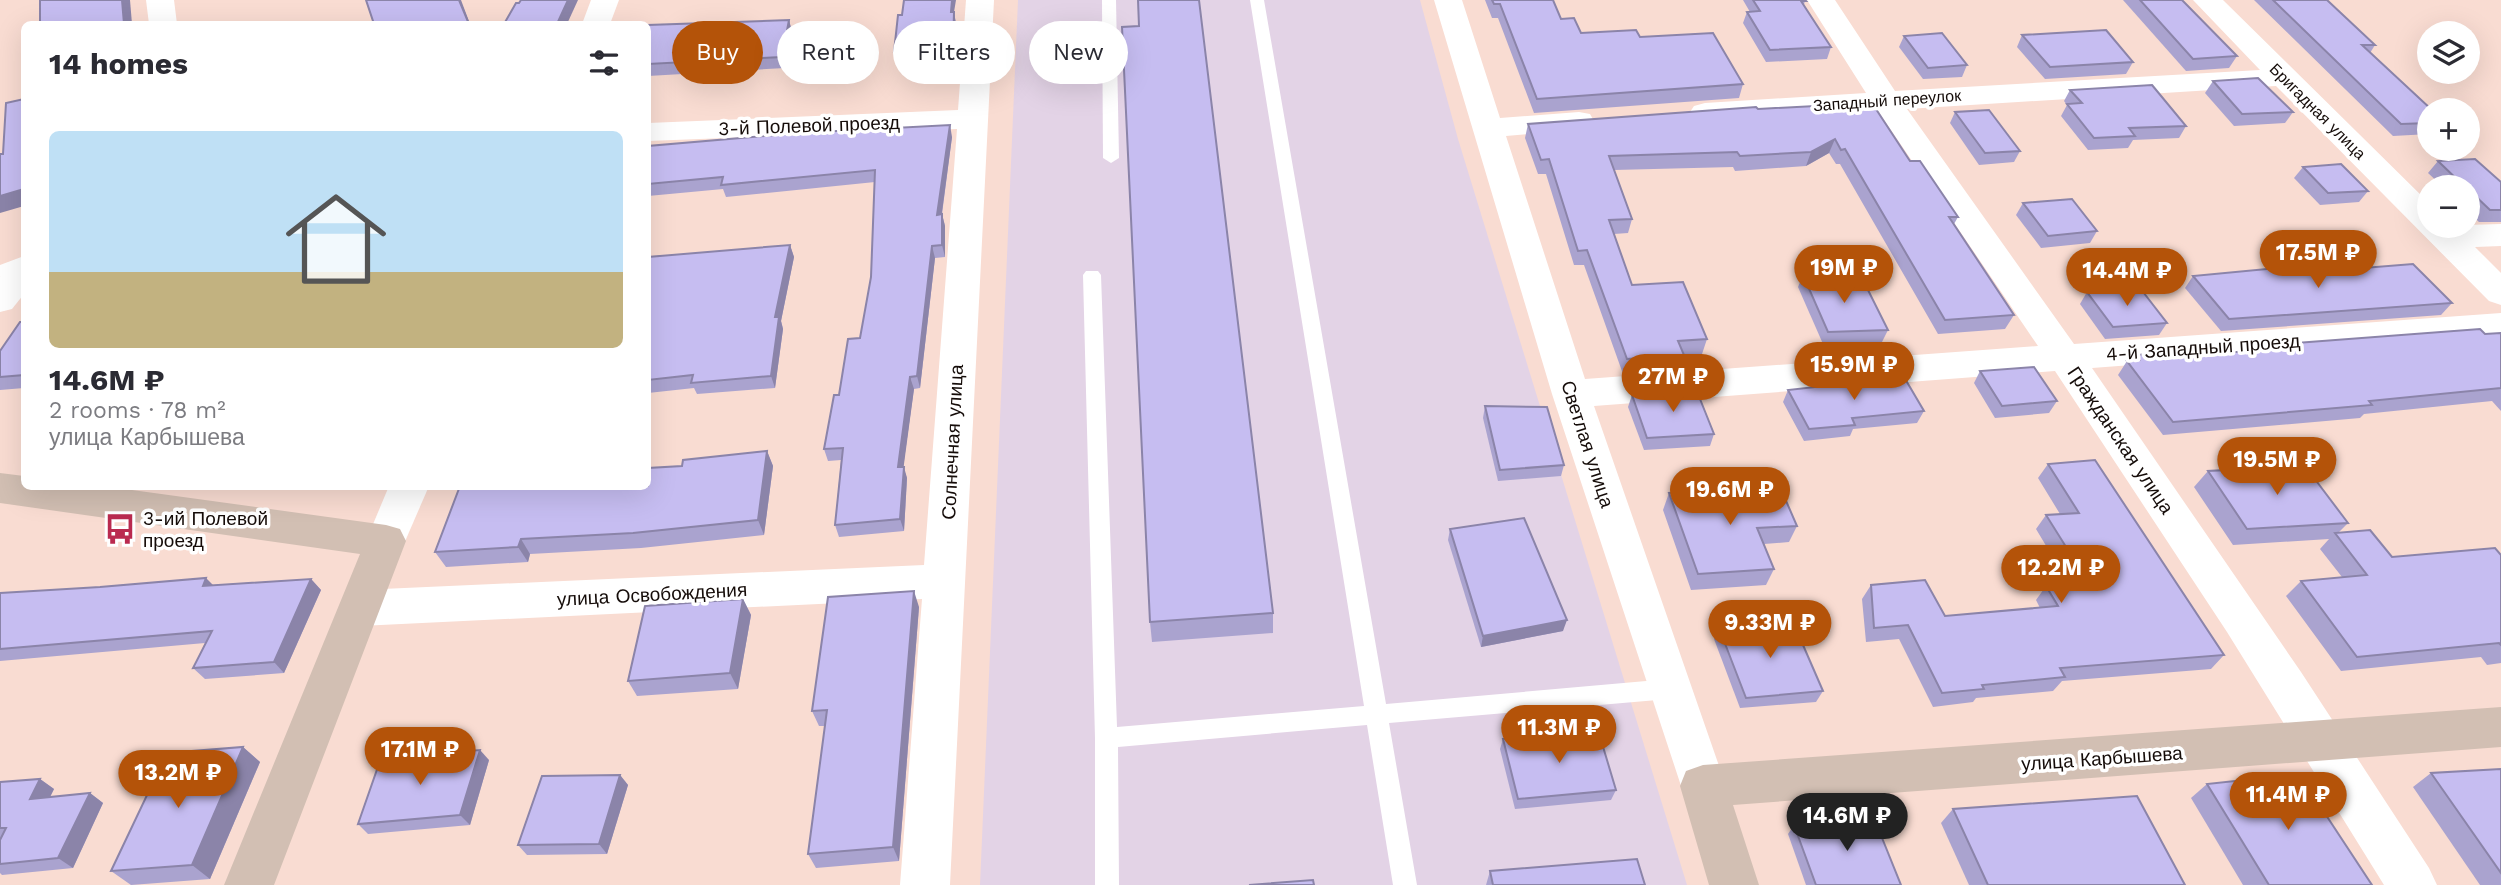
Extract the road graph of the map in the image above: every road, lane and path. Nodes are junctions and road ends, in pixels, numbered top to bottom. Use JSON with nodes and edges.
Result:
{"nodes":[{"id":1,"x":160,"y":0,"type":"edge"},
{"id":2,"x":606,"y":0,"type":"edge"},
{"id":3,"x":980,"y":0,"type":"edge"},
{"id":4,"x":1109,"y":0,"type":"edge"},
{"id":5,"x":1257,"y":0,"type":"edge"},
{"id":6,"x":1448,"y":0,"type":"edge"},
{"id":7,"x":1821,"y":0,"type":"edge"},
{"id":8,"x":2207,"y":0,"type":"edge"},
{"id":9,"x":163,"y":21,"type":"edge"},
{"id":10,"x":597,"y":21,"type":"edge"},
{"id":11,"x":2284,"y":77,"type":"junction"},
{"id":12,"x":1883,"y":100,"type":"junction"},
{"id":13,"x":1680,"y":114,"type":"edge"},
{"id":14,"x":971,"y":119,"type":"junction"},
{"id":15,"x":1612,"y":119,"type":"edge"},
{"id":16,"x":1490,"y":128,"type":"junction"},
{"id":17,"x":651,"y":132,"type":"edge"},
{"id":18,"x":1111,"y":158,"type":"dead end"},
{"id":19,"x":2417,"y":210,"type":"edge"},
{"id":20,"x":2480,"y":232,"type":"edge"},
{"id":21,"x":2501,"y":234,"type":"edge"},
{"id":22,"x":2445,"y":238,"type":"edge"},
{"id":23,"x":21,"y":263,"type":"edge"},
{"id":24,"x":0,"y":271,"type":"edge"},
{"id":25,"x":1092,"y":275,"type":"dead end"},
{"id":26,"x":21,"y":276,"type":"edge"},
{"id":27,"x":2501,"y":293,"type":"edge"},
{"id":28,"x":0,"y":300,"type":"edge"},
{"id":29,"x":2501,"y":324,"type":"edge"},
{"id":30,"x":2065,"y":357,"type":"junction"},
{"id":31,"x":1571,"y":394,"type":"junction"},
{"id":32,"x":0,"y":488,"type":"edge"},
{"id":33,"x":407,"y":490,"type":"edge"},
{"id":34,"x":386,"y":541,"type":"junction"},
{"id":35,"x":944,"y":581,"type":"junction"},
{"id":36,"x":359,"y":608,"type":"junction"},
{"id":37,"x":1669,"y":689,"type":"junction"},
{"id":38,"x":1377,"y":715,"type":"junction"},
{"id":39,"x":2501,"y":727,"type":"edge"},
{"id":40,"x":1107,"y":738,"type":"junction"},
{"id":41,"x":2324,"y":742,"type":"junction"},
{"id":42,"x":1703,"y":786,"type":"junction"},
{"id":43,"x":249,"y":885,"type":"edge"},
{"id":44,"x":925,"y":885,"type":"edge"},
{"id":45,"x":1107,"y":885,"type":"edge"},
{"id":46,"x":1405,"y":885,"type":"edge"},
{"id":47,"x":1734,"y":885,"type":"edge"},
{"id":48,"x":2412,"y":885,"type":"edge"}],
"edges":[{"from":1,"to":9,"type":"street"},
{"from":2,"to":10,"type":"street"},
{"from":3,"to":14,"type":"street","name":"Солнечная улица"},
{"from":4,"to":18,"type":"lane"},
{"from":5,"to":38,"type":"lane"},
{"from":6,"to":16,"type":"street","name":"Светлая улица"},
{"from":7,"to":12,"type":"street","name":"Гражданская улица"},
{"from":8,"to":11,"type":"street","name":"Бригадная улица"},
{"from":11,"to":12,"type":"street","name":"Западный переулок"},
{"from":11,"to":19,"type":"street","name":"Бригадная улица"},
{"from":12,"to":13,"type":"street","name":"Западный переулок"},
{"from":12,"to":30,"type":"street","name":"Гражданская улица"},
{"from":14,"to":17,"type":"street","name":"3-й Полевой проезд"},
{"from":14,"to":35,"type":"street","name":"Солнечная улица"},
{"from":15,"to":16,"type":"street"},
{"from":16,"to":31,"type":"street","name":"Светлая улица"},
{"from":20,"to":21,"type":"street"},
{"from":22,"to":27,"type":"street","name":"Бригадная улица"},
{"from":23,"to":24,"type":"lane"},
{"from":25,"to":40,"type":"lane"},
{"from":26,"to":28,"type":"street"},
{"from":29,"to":30,"type":"street","name":"4-й Западный проезд"},
{"from":30,"to":31,"type":"street","name":"4-й Западный проезд"},
{"from":30,"to":41,"type":"street","name":"Гражданская улица"},
{"from":31,"to":37,"type":"street","name":"Светлая улица"},
{"from":32,"to":34,"type":"street"},
{"from":33,"to":34,"type":"street"},
{"from":34,"to":36,"type":"street"},
{"from":35,"to":36,"type":"street","name":"улица Освобождения"},
{"from":35,"to":44,"type":"street","name":"Солнечная улица"},
{"from":36,"to":43,"type":"street"},
{"from":37,"to":38,"type":"lane"},
{"from":37,"to":42,"type":"street","name":"Светлая улица"},
{"from":38,"to":40,"type":"lane"},
{"from":38,"to":46,"type":"lane"},
{"from":39,"to":41,"type":"street","name":"улица Карбышева"},
{"from":40,"to":45,"type":"lane"},
{"from":41,"to":42,"type":"street","name":"улица Карбышева"},
{"from":41,"to":48,"type":"street","name":"Гражданская улица"},
{"from":42,"to":47,"type":"street","name":"Светлая улица"}]}
